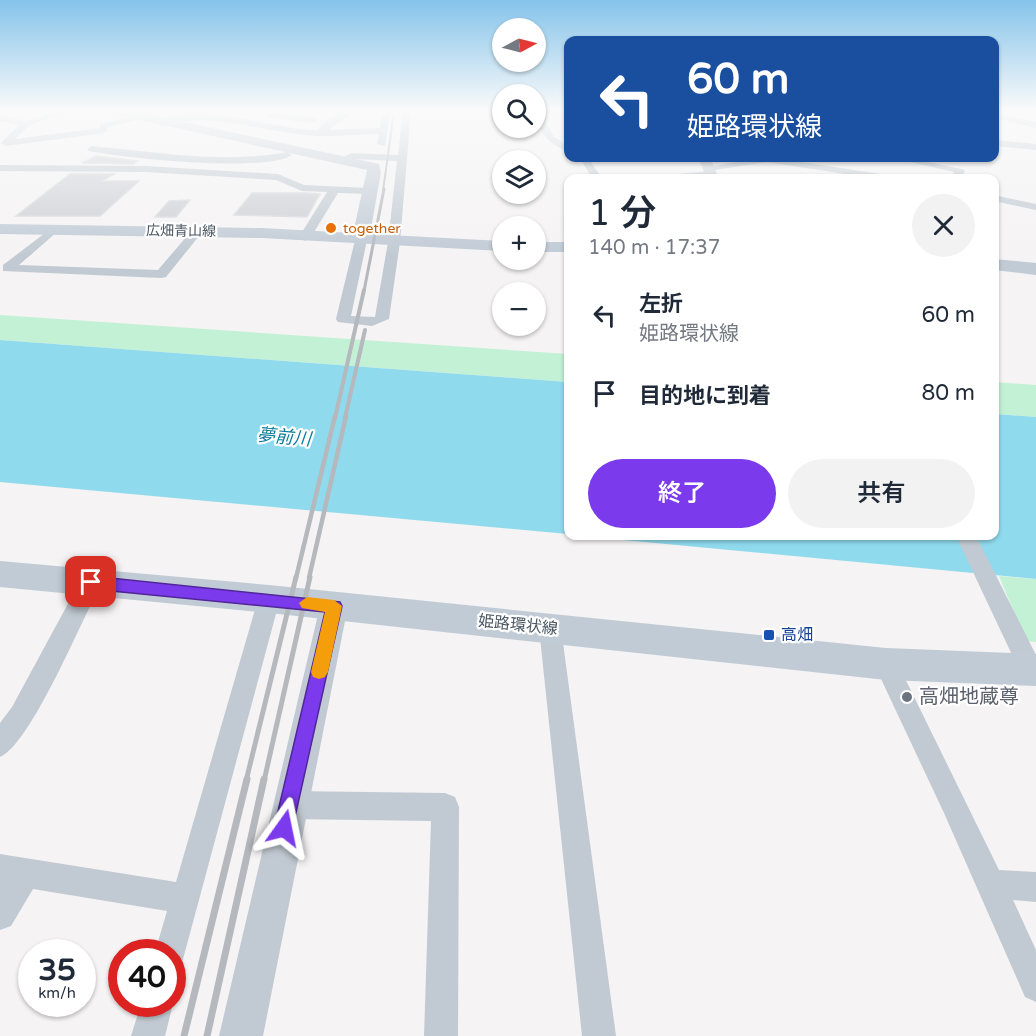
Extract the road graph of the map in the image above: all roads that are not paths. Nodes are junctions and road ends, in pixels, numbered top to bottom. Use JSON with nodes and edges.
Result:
{"nodes":[{"id":1,"x":75,"y":159,"type":"edge"},
{"id":2,"x":317,"y":159,"type":"edge"},
{"id":3,"x":344,"y":159,"type":"edge"},
{"id":4,"x":404,"y":159,"type":"edge"},
{"id":5,"x":746,"y":162,"type":"edge"},
{"id":6,"x":791,"y":162,"type":"edge"},
{"id":7,"x":918,"y":162,"type":"edge"},
{"id":8,"x":1,"y":168,"type":"edge"},
{"id":9,"x":62,"y":168,"type":"junction"},
{"id":10,"x":710,"y":169,"type":"edge"},
{"id":11,"x":686,"y":174,"type":"edge"},
{"id":12,"x":863,"y":174,"type":"edge"},
{"id":13,"x":958,"y":174,"type":"edge"},
{"id":14,"x":371,"y":183,"type":"junction"},
{"id":15,"x":334,"y":190,"type":"junction"},
{"id":16,"x":999,"y":199,"type":"edge"},
{"id":17,"x":1036,"y":207,"type":"edge"},
{"id":18,"x":0,"y":229,"type":"edge"},
{"id":19,"x":53,"y":230,"type":"junction"},
{"id":20,"x":196,"y":231,"type":"junction"},
{"id":21,"x":305,"y":237,"type":"junction"},
{"id":22,"x":361,"y":240,"type":"junction"},
{"id":23,"x":394,"y":242,"type":"junction"},
{"id":24,"x":492,"y":246,"type":"edge"},
{"id":25,"x":546,"y":246,"type":"edge"},
{"id":26,"x":564,"y":247,"type":"edge"},
{"id":27,"x":999,"y":265,"type":"edge"},
{"id":28,"x":1036,"y":269,"type":"edge"},
{"id":29,"x":968,"y":540,"type":"edge"},
{"id":30,"x":0,"y":574,"type":"edge"},
{"id":31,"x":91,"y":582,"type":"junction"},
{"id":32,"x":269,"y":599,"type":"junction"},
{"id":33,"x":334,"y":606,"type":"junction"},
{"id":34,"x":550,"y":628,"type":"junction"},
{"id":35,"x":885,"y":664,"type":"junction"},
{"id":36,"x":1034,"y":670,"type":"edge"},
{"id":37,"x":0,"y":744,"type":"edge"},
{"id":38,"x":288,"y":805,"type":"junction"},
{"id":39,"x":12,"y":872,"type":"edge"},
{"id":40,"x":991,"y":884,"type":"junction"},
{"id":41,"x":1036,"y":886,"type":"edge"},
{"id":42,"x":186,"y":899,"type":"junction"},
{"id":43,"x":0,"y":915,"type":"edge"},
{"id":44,"x":175,"y":939,"type":"edge"},
{"id":45,"x":1036,"y":986,"type":"edge"},
{"id":46,"x":153,"y":1017,"type":"edge"},
{"id":47,"x":148,"y":1036,"type":"edge"},
{"id":48,"x":242,"y":1036,"type":"edge"},
{"id":49,"x":441,"y":1036,"type":"edge"},
{"id":50,"x":598,"y":1036,"type":"edge"}],
"edges":[{"from":1,"to":9,"type":"street"},
{"from":2,"to":14,"type":"main road"},
{"from":3,"to":14,"type":"main road"},
{"from":4,"to":23,"type":"street"},
{"from":5,"to":10,"type":"street"},
{"from":6,"to":12,"type":"street"},
{"from":7,"to":13,"type":"street"},
{"from":8,"to":9,"type":"street"},
{"from":9,"to":15,"type":"street"},
{"from":10,"to":11,"type":"street"},
{"from":14,"to":15,"type":"street"},
{"from":14,"to":22,"type":"main road"},
{"from":15,"to":21,"type":"street"},
{"from":16,"to":17,"type":"street"},
{"from":18,"to":19,"type":"main road","name":"広畑青山線"},
{"from":19,"to":20,"type":"main road","name":"広畑青山線"},
{"from":19,"to":20,"type":"street"},
{"from":20,"to":21,"type":"main road","name":"広畑青山線"},
{"from":21,"to":22,"type":"main road","name":"広畑青山線"},
{"from":22,"to":23,"type":"main road","name":"広畑青山線"},
{"from":22,"to":23,"type":"street"},
{"from":23,"to":24,"type":"main road","name":"広畑青山線"},
{"from":25,"to":26,"type":"main road"},
{"from":27,"to":28,"type":"main road"},
{"from":29,"to":36,"type":"street"},
{"from":30,"to":31,"type":"main road","name":"姫路環状線"},
{"from":31,"to":32,"type":"main road","name":"姫路環状線"},
{"from":31,"to":37,"type":"street"},
{"from":32,"to":33,"type":"main road","name":"姫路環状線"},
{"from":32,"to":42,"type":"street"},
{"from":33,"to":34,"type":"main road","name":"姫路環状線"},
{"from":33,"to":38,"type":"street"},
{"from":34,"to":35,"type":"main road","name":"姫路環状線"},
{"from":34,"to":50,"type":"street"},
{"from":35,"to":36,"type":"main road","name":"姫路環状線"},
{"from":35,"to":40,"type":"street"},
{"from":38,"to":48,"type":"street"},
{"from":38,"to":49,"type":"street"},
{"from":39,"to":42,"type":"street"},
{"from":39,"to":43,"type":"street"},
{"from":40,"to":41,"type":"street"},
{"from":40,"to":45,"type":"street"},
{"from":42,"to":44,"type":"street"},
{"from":46,"to":47,"type":"street"}]}
